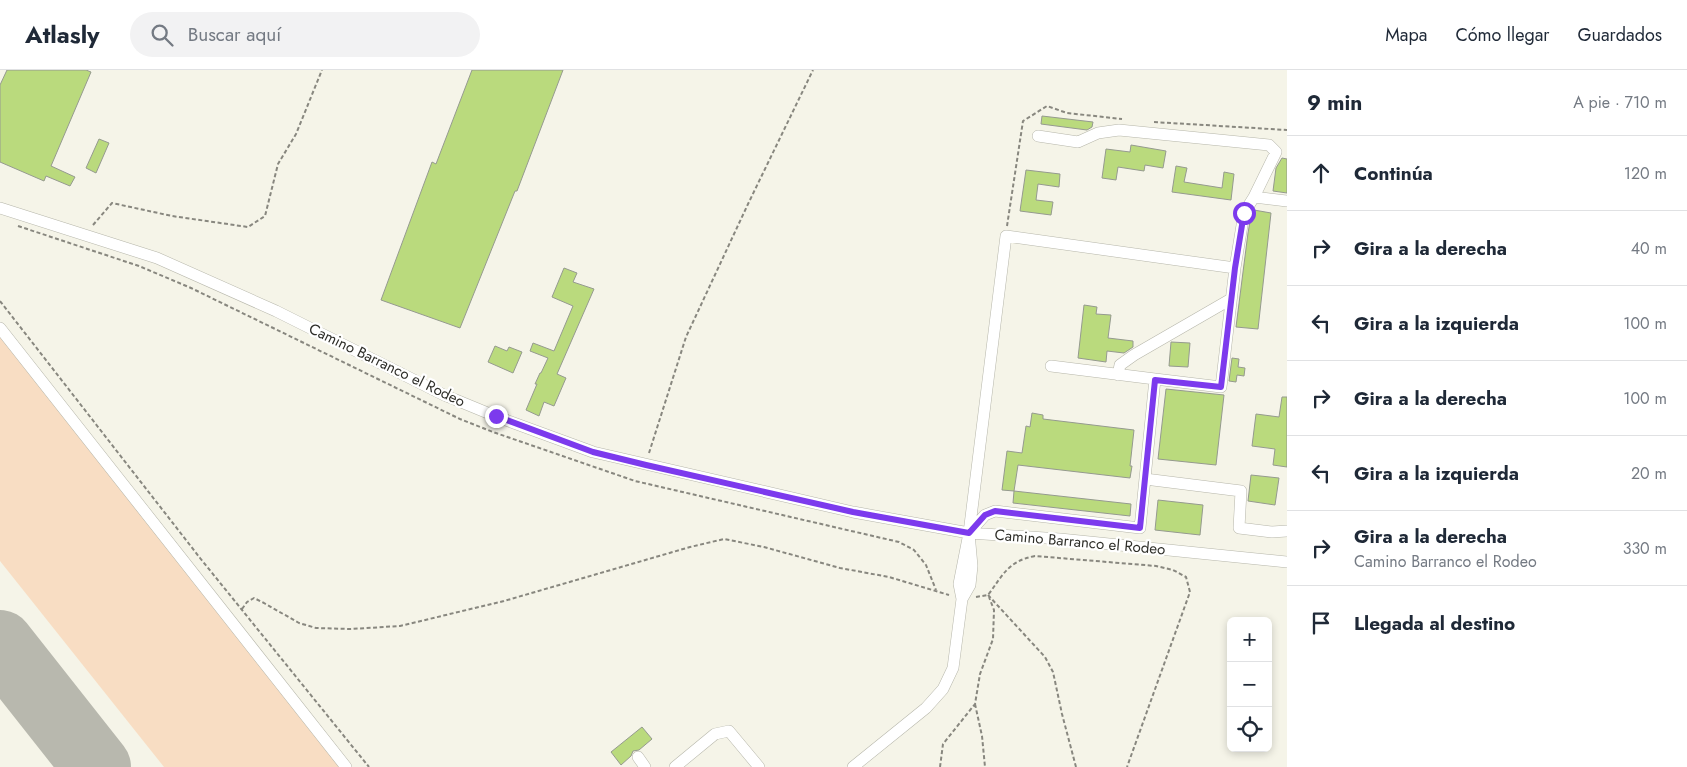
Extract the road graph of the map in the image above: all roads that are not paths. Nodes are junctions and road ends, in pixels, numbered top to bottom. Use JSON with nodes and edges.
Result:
{"nodes":[{"id":1,"x":1038,"y":136,"type":"dead end"},
{"id":2,"x":1254,"y":197,"type":"junction"},
{"id":3,"x":1287,"y":201,"type":"edge"},
{"id":4,"x":0,"y":208,"type":"edge"},
{"id":5,"x":93,"y":225,"type":"road end"},
{"id":6,"x":86,"y":235,"type":"junction"},
{"id":7,"x":1235,"y":268,"type":"junction"},
{"id":8,"x":1231,"y":299,"type":"junction"},
{"id":9,"x":0,"y":328,"type":"edge"},
{"id":10,"x":1052,"y":366,"type":"dead end"},
{"id":11,"x":1118,"y":375,"type":"junction"},
{"id":12,"x":1155,"y":380,"type":"junction"},
{"id":13,"x":1145,"y":478,"type":"junction"},
{"id":14,"x":1287,"y":531,"type":"edge"},
{"id":15,"x":969,"y":533,"type":"junction"},
{"id":16,"x":1287,"y":562,"type":"edge"},
{"id":17,"x":638,"y":757,"type":"dead end"},
{"id":18,"x":346,"y":767,"type":"edge"},
{"id":19,"x":645,"y":767,"type":"edge"},
{"id":20,"x":675,"y":767,"type":"edge"},
{"id":21,"x":759,"y":767,"type":"edge"},
{"id":22,"x":853,"y":767,"type":"edge"}],
"edges":[{"from":1,"to":2,"type":"street"},
{"from":2,"to":3,"type":"street"},
{"from":2,"to":7,"type":"street"},
{"from":4,"to":6,"type":"street","name":"Camino Barranco el Rodeo"},
{"from":5,"to":6,"type":"street"},
{"from":6,"to":15,"type":"street","name":"Camino Barranco el Rodeo"},
{"from":7,"to":8,"type":"street"},
{"from":7,"to":15,"type":"street"},
{"from":8,"to":11,"type":"street"},
{"from":8,"to":12,"type":"street"},
{"from":9,"to":18,"type":"street"},
{"from":10,"to":11,"type":"street"},
{"from":11,"to":12,"type":"street"},
{"from":12,"to":13,"type":"street"},
{"from":13,"to":14,"type":"street"},
{"from":13,"to":15,"type":"street"},
{"from":15,"to":16,"type":"street","name":"Camino Barranco el Rodeo"},
{"from":15,"to":22,"type":"street"},
{"from":17,"to":19,"type":"street"},
{"from":20,"to":21,"type":"street"}]}
